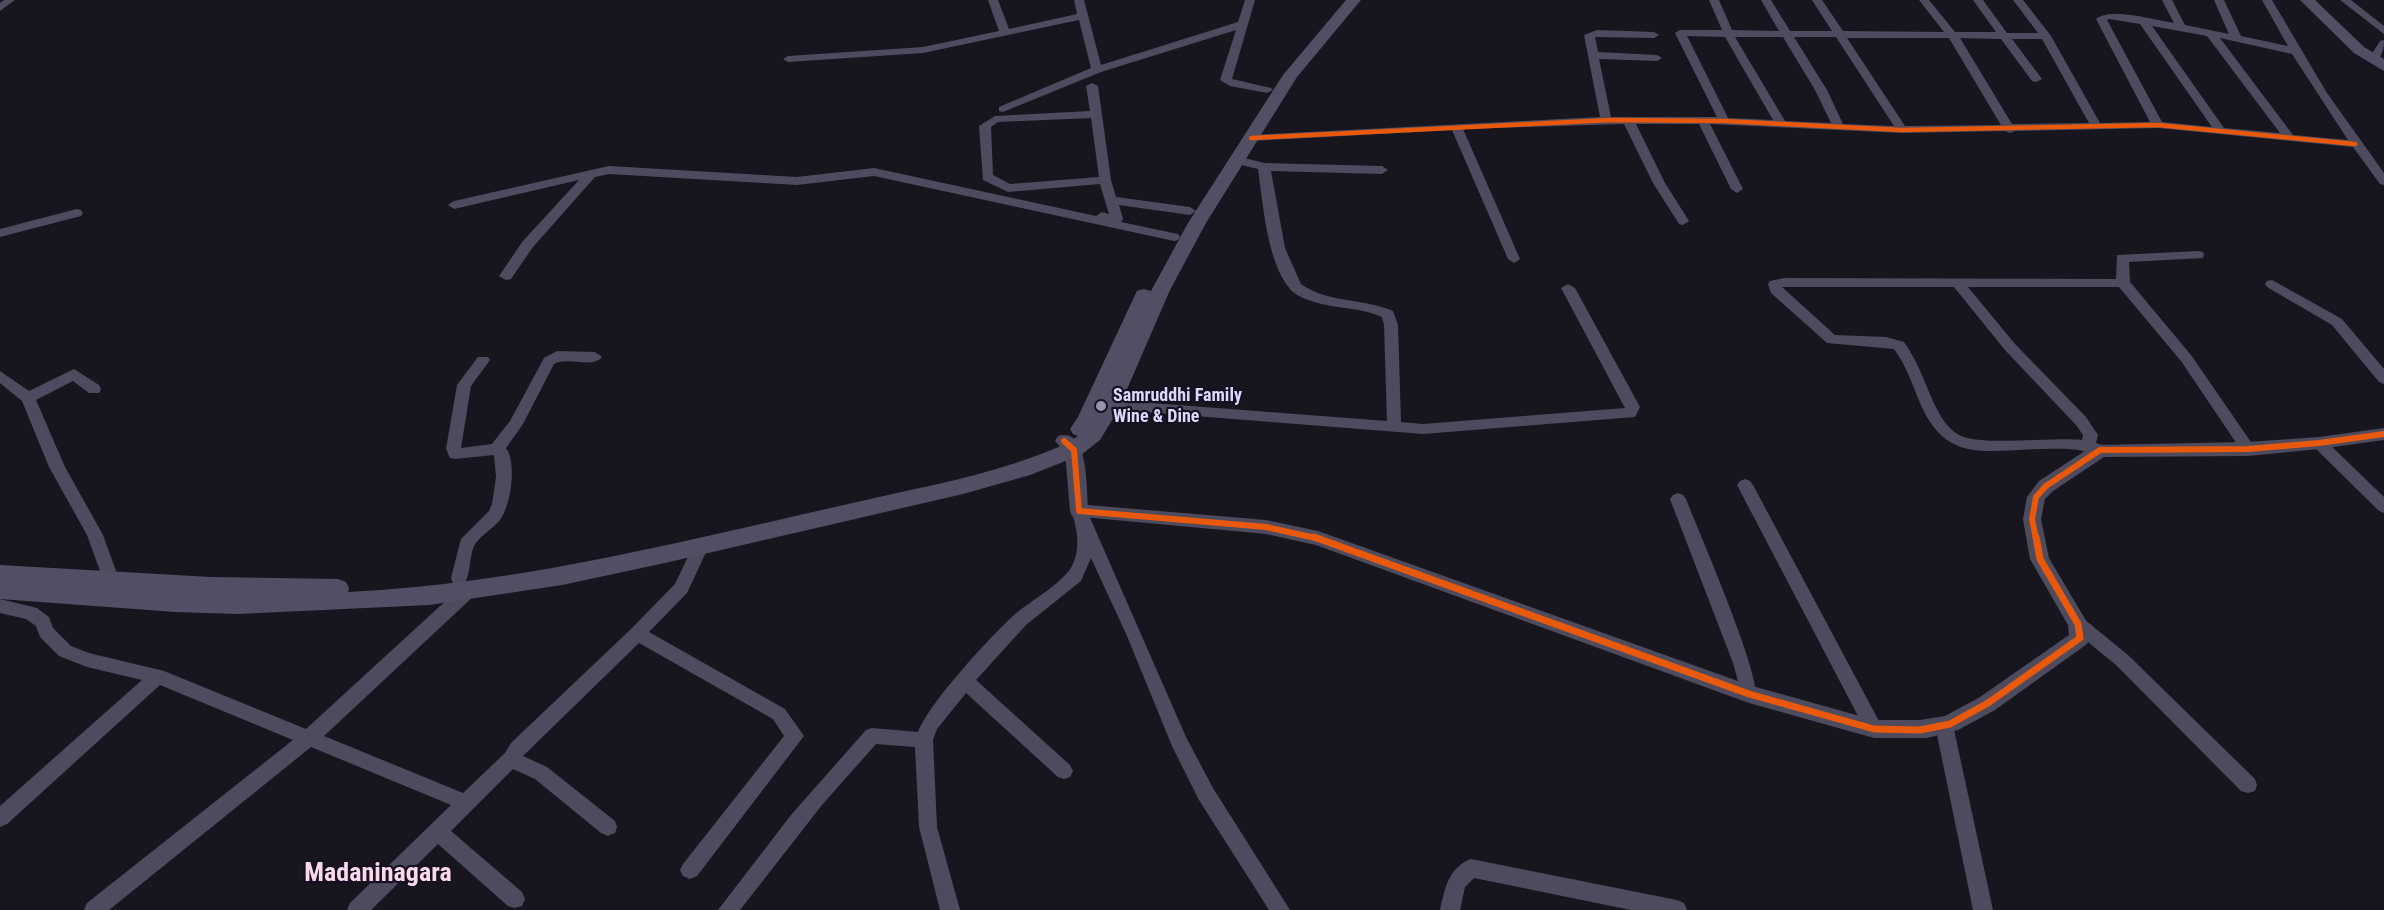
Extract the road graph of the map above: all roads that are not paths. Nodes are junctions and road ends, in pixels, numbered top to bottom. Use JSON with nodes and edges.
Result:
{"nodes":[{"id":1,"x":10,"y":0,"type":"edge"},
{"id":2,"x":993,"y":0,"type":"edge"},
{"id":3,"x":1079,"y":0,"type":"edge"},
{"id":4,"x":1250,"y":0,"type":"edge"},
{"id":5,"x":1340,"y":0,"type":"edge"},
{"id":6,"x":1354,"y":0,"type":"edge"},
{"id":7,"x":1714,"y":0,"type":"edge"},
{"id":8,"x":1766,"y":0,"type":"edge"},
{"id":9,"x":1816,"y":0,"type":"edge"},
{"id":10,"x":1924,"y":0,"type":"edge"},
{"id":11,"x":1978,"y":0,"type":"edge"},
{"id":12,"x":2018,"y":0,"type":"edge"},
{"id":13,"x":2167,"y":0,"type":"edge"},
{"id":14,"x":2219,"y":0,"type":"edge"},
{"id":15,"x":2267,"y":0,"type":"edge"},
{"id":16,"x":2307,"y":0,"type":"edge"},
{"id":17,"x":2345,"y":0,"type":"edge"},
{"id":18,"x":0,"y":8,"type":"edge"},
{"id":19,"x":1084,"y":16,"type":"junction"},
{"id":20,"x":2145,"y":23,"type":"junction"},
{"id":21,"x":1243,"y":24,"type":"junction"},
{"id":22,"x":2181,"y":27,"type":"junction"},
{"id":23,"x":2384,"y":31,"type":"edge"},
{"id":24,"x":1005,"y":32,"type":"junction"},
{"id":25,"x":1728,"y":33,"type":"junction"},
{"id":26,"x":1787,"y":34,"type":"junction"},
{"id":27,"x":1838,"y":34,"type":"junction"},
{"id":28,"x":2211,"y":34,"type":"junction"},
{"id":29,"x":1654,"y":35,"type":"dead end"},
{"id":30,"x":1953,"y":36,"type":"junction"},
{"id":31,"x":2005,"y":36,"type":"junction"},
{"id":32,"x":2046,"y":36,"type":"junction"},
{"id":33,"x":2237,"y":40,"type":"junction"},
{"id":34,"x":2384,"y":43,"type":"edge"},
{"id":35,"x":2294,"y":51,"type":"junction"},
{"id":36,"x":1593,"y":55,"type":"junction"},
{"id":37,"x":1657,"y":58,"type":"dead end"},
{"id":38,"x":788,"y":59,"type":"dead end"},
{"id":39,"x":2378,"y":63,"type":"edge"},
{"id":40,"x":1097,"y":70,"type":"junction"},
{"id":41,"x":2036,"y":79,"type":"dead end"},
{"id":42,"x":1092,"y":86,"type":"dead end"},
{"id":43,"x":1266,"y":100,"type":"junction"},
{"id":44,"x":1095,"y":114,"type":"junction"},
{"id":45,"x":1043,"y":117,"type":"junction"},
{"id":46,"x":1606,"y":120,"type":"junction"},
{"id":47,"x":1628,"y":120,"type":"junction"},
{"id":48,"x":1703,"y":121,"type":"junction"},
{"id":49,"x":1724,"y":121,"type":"junction"},
{"id":50,"x":1781,"y":124,"type":"junction"},
{"id":51,"x":2158,"y":125,"type":"junction"},
{"id":52,"x":1456,"y":126,"type":"junction"},
{"id":53,"x":1839,"y":127,"type":"junction"},
{"id":54,"x":2097,"y":127,"type":"junction"},
{"id":55,"x":1902,"y":130,"type":"junction"},
{"id":56,"x":2010,"y":130,"type":"junction"},
{"id":57,"x":2220,"y":130,"type":"junction"},
{"id":58,"x":1251,"y":138,"type":"junction"},
{"id":59,"x":2290,"y":138,"type":"junction"},
{"id":60,"x":2355,"y":144,"type":"junction"},
{"id":61,"x":1238,"y":160,"type":"junction"},
{"id":62,"x":1264,"y":167,"type":"junction"},
{"id":63,"x":1382,"y":170,"type":"dead end"},
{"id":64,"x":592,"y":173,"type":"junction"},
{"id":65,"x":1105,"y":180,"type":"junction"},
{"id":66,"x":2384,"y":181,"type":"edge"},
{"id":67,"x":1213,"y":187,"type":"junction"},
{"id":68,"x":1737,"y":189,"type":"dead end"},
{"id":69,"x":1003,"y":192,"type":"dead end"},
{"id":70,"x":1111,"y":200,"type":"junction"},
{"id":71,"x":454,"y":205,"type":"dead end"},
{"id":72,"x":1190,"y":211,"type":"junction"},
{"id":73,"x":77,"y":213,"type":"dead end"},
{"id":74,"x":1683,"y":221,"type":"dead end"},
{"id":75,"x":0,"y":233,"type":"edge"},
{"id":76,"x":1174,"y":237,"type":"junction"},
{"id":77,"x":2198,"y":255,"type":"dead end"},
{"id":78,"x":1514,"y":259,"type":"dead end"},
{"id":79,"x":506,"y":276,"type":"dead end"},
{"id":80,"x":1958,"y":283,"type":"junction"},
{"id":81,"x":2122,"y":283,"type":"junction"},
{"id":82,"x":2272,"y":284,"type":"dead end"},
{"id":83,"x":1568,"y":288,"type":"dead end"},
{"id":84,"x":595,"y":357,"type":"dead end"},
{"id":85,"x":483,"y":360,"type":"dead end"},
{"id":86,"x":0,"y":376,"type":"edge"},
{"id":87,"x":2384,"y":379,"type":"edge"},
{"id":88,"x":94,"y":389,"type":"dead end"},
{"id":89,"x":28,"y":398,"type":"junction"},
{"id":90,"x":1102,"y":404,"type":"junction"},
{"id":91,"x":1394,"y":427,"type":"junction"},
{"id":92,"x":2384,"y":434,"type":"edge"},
{"id":93,"x":2319,"y":443,"type":"junction"},
{"id":94,"x":1069,"y":446,"type":"junction"},
{"id":95,"x":2094,"y":447,"type":"junction"},
{"id":96,"x":497,"y":449,"type":"junction"},
{"id":97,"x":2248,"y":449,"type":"junction"},
{"id":98,"x":1745,"y":485,"type":"dead end"},
{"id":99,"x":1678,"y":499,"type":"dead end"},
{"id":100,"x":2384,"y":507,"type":"edge"},
{"id":101,"x":1083,"y":520,"type":"junction"},
{"id":102,"x":701,"y":546,"type":"junction"},
{"id":103,"x":0,"y":574,"type":"edge"},
{"id":104,"x":112,"y":582,"type":"junction"},
{"id":105,"x":464,"y":584,"type":"junction"},
{"id":106,"x":0,"y":590,"type":"edge"},
{"id":107,"x":0,"y":606,"type":"edge"},
{"id":108,"x":2078,"y":624,"type":"junction"},
{"id":109,"x":638,"y":634,"type":"junction"},
{"id":110,"x":158,"y":676,"type":"junction"},
{"id":111,"x":964,"y":681,"type":"junction"},
{"id":112,"x":1749,"y":694,"type":"junction"},
{"id":113,"x":1944,"y":725,"type":"junction"},
{"id":114,"x":1874,"y":729,"type":"junction"},
{"id":115,"x":308,"y":739,"type":"junction"},
{"id":116,"x":924,"y":740,"type":"junction"},
{"id":117,"x":511,"y":759,"type":"junction"},
{"id":118,"x":1064,"y":771,"type":"dead end"},
{"id":119,"x":2248,"y":785,"type":"dead end"},
{"id":120,"x":466,"y":803,"type":"junction"},
{"id":121,"x":0,"y":818,"type":"edge"},
{"id":122,"x":608,"y":828,"type":"dead end"},
{"id":123,"x":438,"y":832,"type":"junction"},
{"id":124,"x":690,"y":870,"type":"dead end"},
{"id":125,"x":515,"y":899,"type":"dead end"},
{"id":126,"x":94,"y":910,"type":"edge"},
{"id":127,"x":357,"y":910,"type":"edge"},
{"id":128,"x":728,"y":910,"type":"edge"},
{"id":129,"x":950,"y":910,"type":"edge"},
{"id":130,"x":1280,"y":910,"type":"edge"},
{"id":131,"x":1450,"y":910,"type":"edge"},
{"id":132,"x":1677,"y":910,"type":"edge"},
{"id":133,"x":1983,"y":910,"type":"edge"}],
"edges":[{"from":1,"to":18,"type":"street"},
{"from":2,"to":24,"type":"street"},
{"from":3,"to":19,"type":"street"},
{"from":4,"to":21,"type":"street"},
{"from":5,"to":43,"type":"main road"},
{"from":6,"to":43,"type":"main road"},
{"from":7,"to":25,"type":"street"},
{"from":8,"to":26,"type":"street"},
{"from":9,"to":27,"type":"street"},
{"from":10,"to":30,"type":"street"},
{"from":11,"to":31,"type":"street"},
{"from":12,"to":32,"type":"street"},
{"from":13,"to":22,"type":"street"},
{"from":14,"to":33,"type":"street"},
{"from":15,"to":35,"type":"street"},
{"from":16,"to":39,"type":"main road"},
{"from":17,"to":23,"type":"street"},
{"from":19,"to":24,"type":"street"},
{"from":19,"to":40,"type":"street"},
{"from":20,"to":22,"type":"street"},
{"from":20,"to":51,"type":"street"},
{"from":20,"to":57,"type":"street"},
{"from":21,"to":40,"type":"street"},
{"from":21,"to":43,"type":"street"},
{"from":22,"to":28,"type":"street"},
{"from":24,"to":38,"type":"street"},
{"from":25,"to":26,"type":"street"},
{"from":25,"to":49,"type":"street"},
{"from":25,"to":50,"type":"street"},
{"from":26,"to":27,"type":"street"},
{"from":26,"to":53,"type":"street"},
{"from":27,"to":30,"type":"street"},
{"from":27,"to":55,"type":"street"},
{"from":28,"to":33,"type":"street"},
{"from":28,"to":59,"type":"street"},
{"from":29,"to":36,"type":"street"},
{"from":30,"to":31,"type":"street"},
{"from":30,"to":56,"type":"street"},
{"from":31,"to":32,"type":"street"},
{"from":31,"to":41,"type":"street"},
{"from":32,"to":54,"type":"street"},
{"from":33,"to":35,"type":"street"},
{"from":34,"to":39,"type":"street"},
{"from":35,"to":60,"type":"street"},
{"from":36,"to":37,"type":"street"},
{"from":36,"to":46,"type":"street"},
{"from":40,"to":45,"type":"street"},
{"from":42,"to":44,"type":"street"},
{"from":43,"to":58,"type":"main road"},
{"from":43,"to":67,"type":"main road"},
{"from":44,"to":45,"type":"street"},
{"from":44,"to":65,"type":"street"},
{"from":45,"to":65,"type":"street"},
{"from":46,"to":47,"type":"street"},
{"from":46,"to":52,"type":"street"},
{"from":47,"to":48,"type":"street"},
{"from":47,"to":74,"type":"street"},
{"from":48,"to":49,"type":"street"},
{"from":48,"to":68,"type":"street"},
{"from":49,"to":50,"type":"street"},
{"from":50,"to":53,"type":"street"},
{"from":51,"to":54,"type":"street"},
{"from":51,"to":57,"type":"street"},
{"from":52,"to":58,"type":"street"},
{"from":52,"to":78,"type":"street"},
{"from":53,"to":55,"type":"street"},
{"from":54,"to":56,"type":"street"},
{"from":55,"to":56,"type":"street"},
{"from":57,"to":59,"type":"street"},
{"from":58,"to":61,"type":"main road"},
{"from":59,"to":60,"type":"street"},
{"from":60,"to":66,"type":"street"},
{"from":61,"to":62,"type":"street"},
{"from":61,"to":67,"type":"main road"},
{"from":62,"to":63,"type":"street"},
{"from":62,"to":91,"type":"street"},
{"from":64,"to":71,"type":"street"},
{"from":64,"to":76,"type":"street"},
{"from":64,"to":79,"type":"street"},
{"from":65,"to":70,"type":"street"},
{"from":67,"to":72,"type":"main road"},
{"from":67,"to":90,"type":"main road"},
{"from":69,"to":70,"type":"street"},
{"from":70,"to":72,"type":"street"},
{"from":72,"to":76,"type":"main road"},
{"from":73,"to":75,"type":"street"},
{"from":76,"to":90,"type":"main road"},
{"from":77,"to":81,"type":"street"},
{"from":80,"to":81,"type":"street"},
{"from":80,"to":95,"type":"street"},
{"from":80,"to":95,"type":"street"},
{"from":81,"to":97,"type":"street"},
{"from":82,"to":87,"type":"street"},
{"from":83,"to":91,"type":"street"},
{"from":84,"to":96,"type":"street"},
{"from":85,"to":96,"type":"street"},
{"from":86,"to":89,"type":"street"},
{"from":88,"to":89,"type":"street"},
{"from":89,"to":104,"type":"street"},
{"from":90,"to":91,"type":"street"},
{"from":90,"to":94,"type":"main road"},
{"from":92,"to":93,"type":"street"},
{"from":93,"to":97,"type":"street"},
{"from":93,"to":100,"type":"street"},
{"from":94,"to":101,"type":"street"},
{"from":94,"to":102,"type":"main road"},
{"from":94,"to":105,"type":"main road"},
{"from":95,"to":97,"type":"street"},
{"from":95,"to":108,"type":"street"},
{"from":96,"to":105,"type":"street"},
{"from":98,"to":114,"type":"street"},
{"from":99,"to":112,"type":"street"},
{"from":101,"to":111,"type":"street"},
{"from":101,"to":112,"type":"street"},
{"from":101,"to":130,"type":"street"},
{"from":102,"to":105,"type":"main road"},
{"from":102,"to":109,"type":"street"},
{"from":103,"to":104,"type":"main road"},
{"from":104,"to":105,"type":"main road"},
{"from":105,"to":106,"type":"main road"},
{"from":105,"to":115,"type":"street"},
{"from":107,"to":110,"type":"street"},
{"from":108,"to":113,"type":"street"},
{"from":108,"to":119,"type":"street"},
{"from":109,"to":117,"type":"street"},
{"from":109,"to":124,"type":"street"},
{"from":110,"to":115,"type":"street"},
{"from":110,"to":121,"type":"street"},
{"from":111,"to":116,"type":"street"},
{"from":111,"to":118,"type":"street"},
{"from":112,"to":114,"type":"street"},
{"from":113,"to":114,"type":"street"},
{"from":113,"to":133,"type":"street"},
{"from":115,"to":120,"type":"street"},
{"from":115,"to":126,"type":"street"},
{"from":116,"to":128,"type":"street"},
{"from":116,"to":129,"type":"street"},
{"from":117,"to":120,"type":"street"},
{"from":117,"to":122,"type":"street"},
{"from":120,"to":123,"type":"street"},
{"from":123,"to":125,"type":"street"},
{"from":123,"to":127,"type":"street"},
{"from":131,"to":132,"type":"street"}]}
